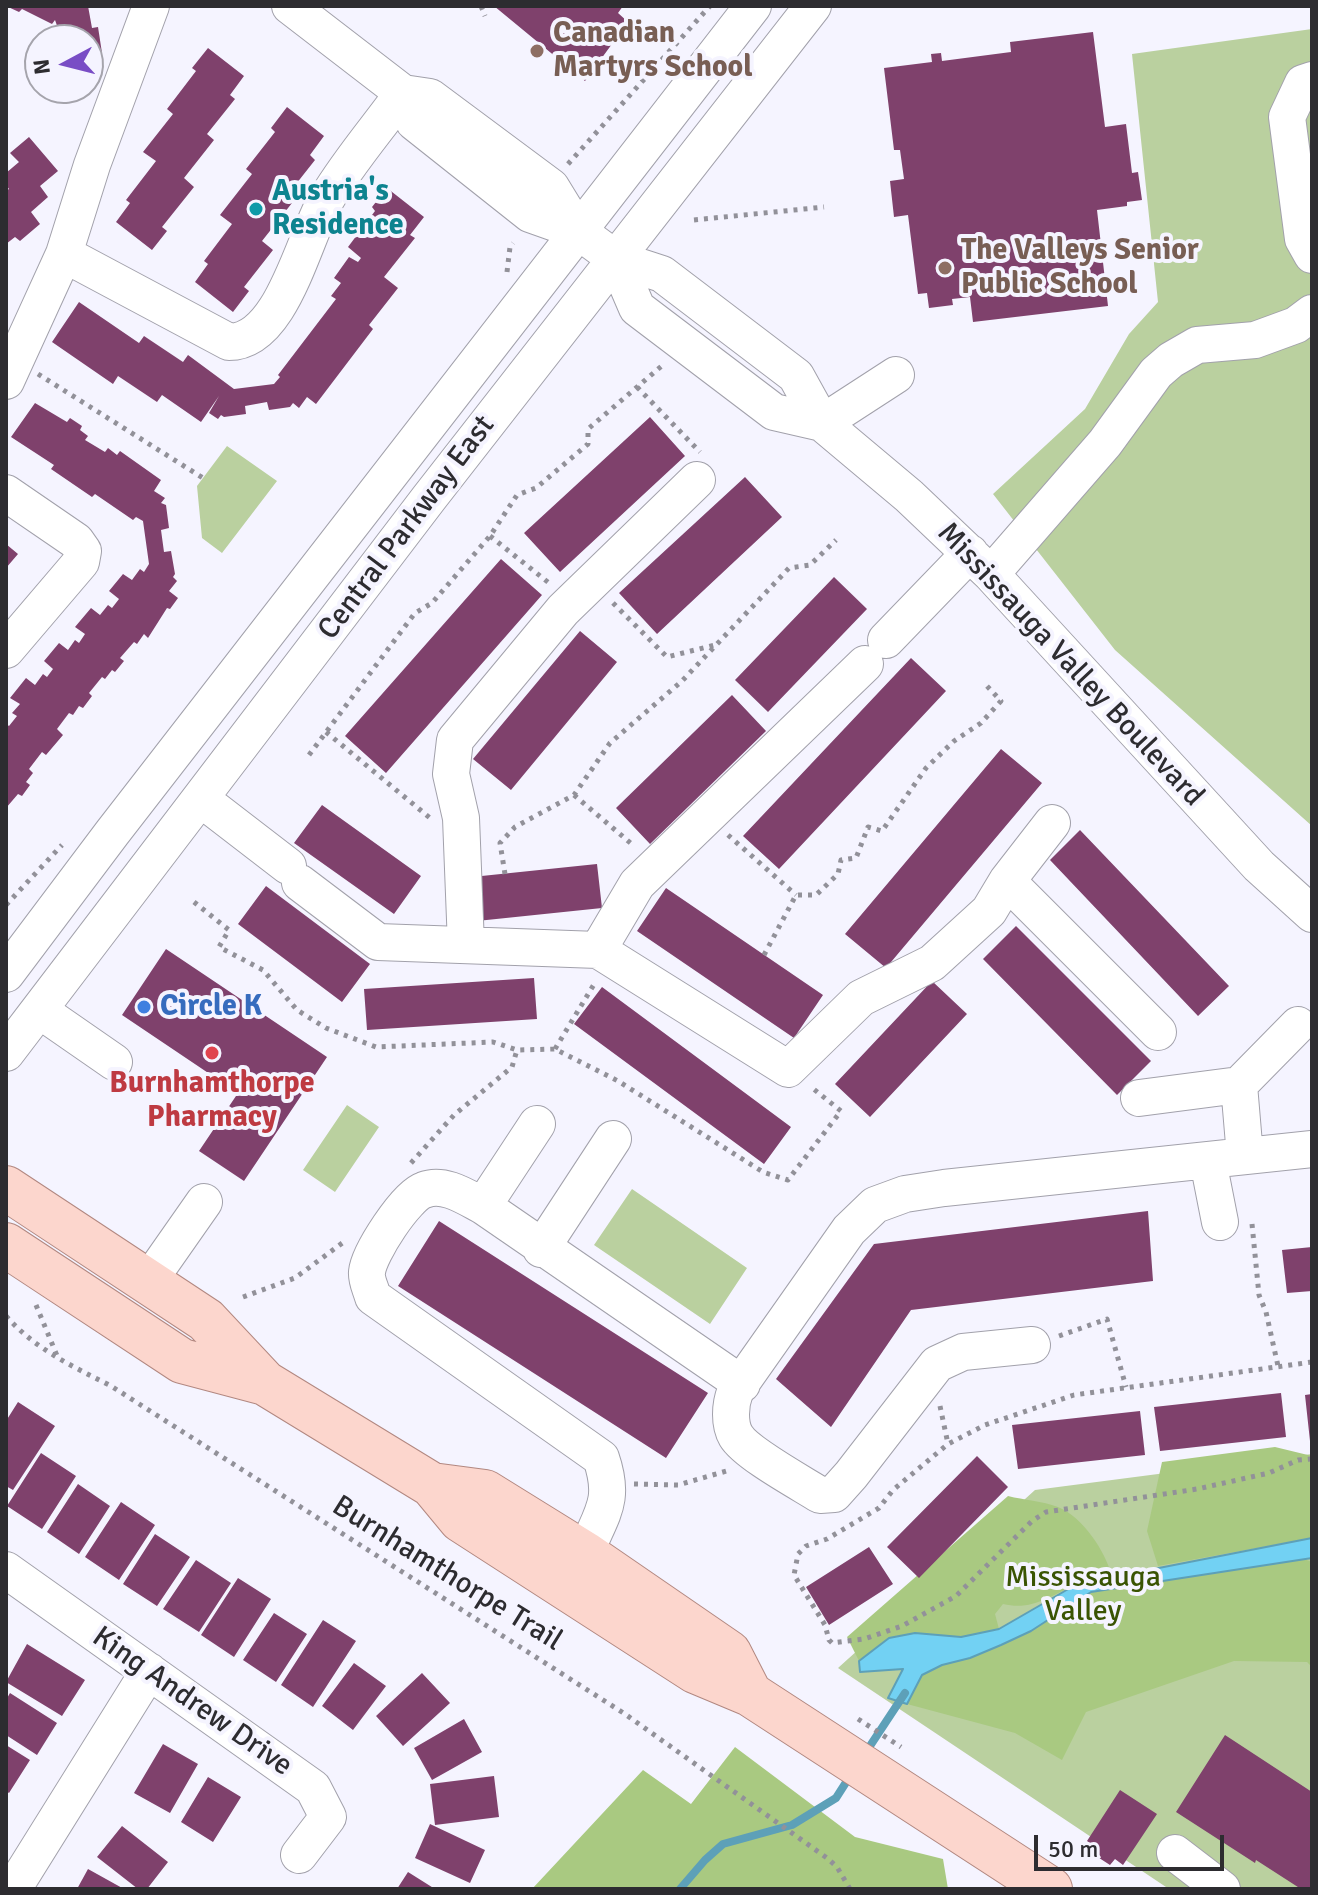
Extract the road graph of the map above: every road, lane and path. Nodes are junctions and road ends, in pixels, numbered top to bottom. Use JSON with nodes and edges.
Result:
{"nodes":[{"id":1,"x":151,"y":6,"type":"edge"},
{"id":2,"x":290,"y":6,"type":"edge"},
{"id":3,"x":481,"y":6,"type":"edge"},
{"id":4,"x":710,"y":6,"type":"edge"},
{"id":5,"x":753,"y":6,"type":"edge"},
{"id":6,"x":813,"y":6,"type":"edge"},
{"id":7,"x":485,"y":16,"type":"dead end"},
{"id":8,"x":1312,"y":80,"type":"edge"},
{"id":9,"x":403,"y":93,"type":"junction"},
{"id":10,"x":562,"y":171,"type":"dead end"},
{"id":11,"x":824,"y":207,"type":"dead end"},
{"id":12,"x":694,"y":220,"type":"dead end"},
{"id":13,"x":578,"y":231,"type":"junction"},
{"id":14,"x":64,"y":254,"type":"junction"},
{"id":15,"x":1312,"y":255,"type":"edge"},
{"id":16,"x":616,"y":259,"type":"junction"},
{"id":17,"x":1312,"y":313,"type":"edge"},
{"id":18,"x":671,"y":358,"type":"dead end"},
{"id":19,"x":11,"y":370,"type":"edge"},
{"id":20,"x":896,"y":375,"type":"dead end"},
{"id":21,"x":637,"y":387,"type":"junction"},
{"id":22,"x":822,"y":423,"type":"junction"},
{"id":23,"x":203,"y":478,"type":"dead end"},
{"id":24,"x":697,"y":480,"type":"joint"},
{"id":25,"x":6,"y":493,"type":"edge"},
{"id":26,"x":490,"y":536,"type":"junction"},
{"id":27,"x":836,"y":540,"type":"dead end"},
{"id":28,"x":980,"y":564,"type":"junction"},
{"id":29,"x":582,"y":592,"type":"junction"},
{"id":30,"x":716,"y":645,"type":"junction"},
{"id":31,"x":6,"y":650,"type":"edge"},
{"id":32,"x":986,"y":685,"type":"dead end"},
{"id":33,"x":326,"y":732,"type":"junction"},
{"id":34,"x":309,"y":755,"type":"dead end"},
{"id":35,"x":574,"y":795,"type":"junction"},
{"id":36,"x":201,"y":799,"type":"junction"},
{"id":37,"x":707,"y":816,"type":"junction"},
{"id":38,"x":1052,"y":823,"type":"dead end"},
{"id":39,"x":431,"y":833,"type":"dead end"},
{"id":40,"x":656,"y":865,"type":"junction"},
{"id":41,"x":505,"y":874,"type":"dead end"},
{"id":42,"x":1007,"y":881,"type":"junction"},
{"id":43,"x":796,"y":895,"type":"junction"},
{"id":44,"x":194,"y":902,"type":"dead end"},
{"id":45,"x":1312,"y":914,"type":"edge"},
{"id":46,"x":466,"y":945,"type":"junction"},
{"id":47,"x":764,"y":955,"type":"dead end"},
{"id":48,"x":596,"y":967,"type":"junction"},
{"id":49,"x":6,"y":974,"type":"edge"},
{"id":50,"x":39,"y":1010,"type":"junction"},
{"id":51,"x":1298,"y":1025,"type":"dead end"},
{"id":52,"x":1158,"y":1032,"type":"dead end"},
{"id":53,"x":555,"y":1049,"type":"junction"},
{"id":54,"x":6,"y":1053,"type":"edge"},
{"id":55,"x":114,"y":1062,"type":"dead end"},
{"id":56,"x":788,"y":1069,"type":"junction"},
{"id":57,"x":1239,"y":1085,"type":"junction"},
{"id":58,"x":1139,"y":1098,"type":"dead end"},
{"id":59,"x":537,"y":1124,"type":"dead end"},
{"id":60,"x":613,"y":1139,"type":"dead end"},
{"id":61,"x":1312,"y":1149,"type":"edge"},
{"id":62,"x":1245,"y":1156,"type":"junction"},
{"id":63,"x":1208,"y":1161,"type":"junction"},
{"id":64,"x":6,"y":1188,"type":"edge"},
{"id":65,"x":204,"y":1202,"type":"dead end"},
{"id":66,"x":483,"y":1206,"type":"junction"},
{"id":67,"x":1235,"y":1217,"type":"joint"},
{"id":68,"x":6,"y":1245,"type":"edge"},
{"id":69,"x":541,"y":1249,"type":"junction"},
{"id":70,"x":148,"y":1282,"type":"junction"},
{"id":71,"x":34,"y":1302,"type":"dead end"},
{"id":72,"x":6,"y":1316,"type":"edge"},
{"id":73,"x":1032,"y":1345,"type":"joint"},
{"id":74,"x":59,"y":1359,"type":"junction"},
{"id":75,"x":1312,"y":1362,"type":"edge"},
{"id":76,"x":1278,"y":1366,"type":"junction"},
{"id":77,"x":265,"y":1383,"type":"junction"},
{"id":78,"x":742,"y":1384,"type":"junction"},
{"id":79,"x":1126,"y":1387,"type":"junction"},
{"id":80,"x":745,"y":1446,"type":"junction"},
{"id":81,"x":1312,"y":1459,"type":"edge"},
{"id":82,"x":608,"y":1479,"type":"junction"},
{"id":83,"x":432,"y":1485,"type":"junction"},
{"id":84,"x":585,"y":1554,"type":"junction"},
{"id":85,"x":6,"y":1570,"type":"edge"},
{"id":86,"x":149,"y":1671,"type":"junction"},
{"id":87,"x":750,"y":1694,"type":"junction"},
{"id":88,"x":858,"y":1719,"type":"dead end"},
{"id":89,"x":891,"y":1764,"type":"junction"},
{"id":90,"x":1175,"y":1853,"type":"dead end"},
{"id":91,"x":299,"y":1855,"type":"dead end"},
{"id":92,"x":13,"y":1889,"type":"edge"},
{"id":93,"x":850,"y":1889,"type":"edge"},
{"id":94,"x":1050,"y":1889,"type":"edge"},
{"id":95,"x":1222,"y":1889,"type":"edge"}],
"edges":[{"from":1,"to":14,"type":"street"},
{"from":2,"to":9,"type":"street"},
{"from":3,"to":7,"type":"path"},
{"from":4,"to":10,"type":"path"},
{"from":5,"to":13,"type":"street","name":"Central Parkway East"},
{"from":6,"to":16,"type":"street","name":"Central Parkway East"},
{"from":8,"to":15,"type":"street"},
{"from":9,"to":13,"type":"street"},
{"from":9,"to":14,"type":"street"},
{"from":11,"to":12,"type":"path"},
{"from":13,"to":16,"type":"street"},
{"from":13,"to":49,"type":"street","name":"Central Parkway East"},
{"from":14,"to":19,"type":"street"},
{"from":16,"to":22,"type":"street","name":"Mississauga Valley Boulevard"},
{"from":16,"to":36,"type":"street","name":"Central Parkway East"},
{"from":17,"to":28,"type":"street"},
{"from":18,"to":21,"type":"path"},
{"from":19,"to":23,"type":"path"},
{"from":20,"to":22,"type":"street"},
{"from":21,"to":24,"type":"path"},
{"from":21,"to":26,"type":"path"},
{"from":22,"to":28,"type":"street","name":"Mississauga Valley Boulevard"},
{"from":24,"to":29,"type":"street"},
{"from":25,"to":31,"type":"street"},
{"from":26,"to":29,"type":"path"},
{"from":26,"to":33,"type":"path"},
{"from":27,"to":30,"type":"path"},
{"from":28,"to":37,"type":"street"},
{"from":28,"to":45,"type":"street","name":"Mississauga Valley Boulevard"},
{"from":29,"to":30,"type":"path"},
{"from":29,"to":46,"type":"street"},
{"from":30,"to":35,"type":"path"},
{"from":32,"to":43,"type":"path"},
{"from":33,"to":34,"type":"path"},
{"from":33,"to":39,"type":"path"},
{"from":35,"to":40,"type":"path"},
{"from":35,"to":41,"type":"path"},
{"from":36,"to":46,"type":"street"},
{"from":36,"to":50,"type":"street","name":"Central Parkway East"},
{"from":37,"to":40,"type":"street"},
{"from":37,"to":43,"type":"path"},
{"from":38,"to":42,"type":"street"},
{"from":40,"to":48,"type":"street"},
{"from":42,"to":52,"type":"street"},
{"from":42,"to":56,"type":"street"},
{"from":43,"to":47,"type":"path"},
{"from":44,"to":53,"type":"path"},
{"from":46,"to":48,"type":"street"},
{"from":48,"to":53,"type":"path"},
{"from":48,"to":56,"type":"street"},
{"from":50,"to":54,"type":"street","name":"Central Parkway East"},
{"from":50,"to":55,"type":"street"},
{"from":51,"to":57,"type":"street"},
{"from":53,"to":56,"type":"path"},
{"from":57,"to":58,"type":"street"},
{"from":57,"to":62,"type":"street"},
{"from":59,"to":66,"type":"street"},
{"from":60,"to":69,"type":"street"},
{"from":61,"to":62,"type":"street"},
{"from":62,"to":63,"type":"street"},
{"from":63,"to":67,"type":"street"},
{"from":63,"to":78,"type":"street"},
{"from":64,"to":70,"type":"main road"},
{"from":65,"to":70,"type":"street"},
{"from":66,"to":69,"type":"street"},
{"from":66,"to":82,"type":"street"},
{"from":67,"to":76,"type":"path"},
{"from":68,"to":77,"type":"main road"},
{"from":69,"to":78,"type":"street"},
{"from":70,"to":77,"type":"main road"},
{"from":71,"to":74,"type":"path"},
{"from":72,"to":74,"type":"path","name":"Burnhamthorpe Trail"},
{"from":73,"to":79,"type":"path"},
{"from":73,"to":80,"type":"street"},
{"from":74,"to":93,"type":"path","name":"Burnhamthorpe Trail"},
{"from":75,"to":76,"type":"path"},
{"from":76,"to":79,"type":"path"},
{"from":77,"to":83,"type":"main road"},
{"from":78,"to":80,"type":"street"},
{"from":79,"to":81,"type":"path"},
{"from":80,"to":82,"type":"path"},
{"from":82,"to":84,"type":"street"},
{"from":83,"to":84,"type":"main road"},
{"from":83,"to":87,"type":"main road"},
{"from":84,"to":87,"type":"main road"},
{"from":85,"to":86,"type":"street","name":"King Andrew Drive"},
{"from":86,"to":91,"type":"street","name":"King Andrew Drive"},
{"from":86,"to":92,"type":"street"},
{"from":87,"to":89,"type":"main road"},
{"from":88,"to":89,"type":"path"},
{"from":89,"to":94,"type":"main road"},
{"from":90,"to":95,"type":"street"}]}
